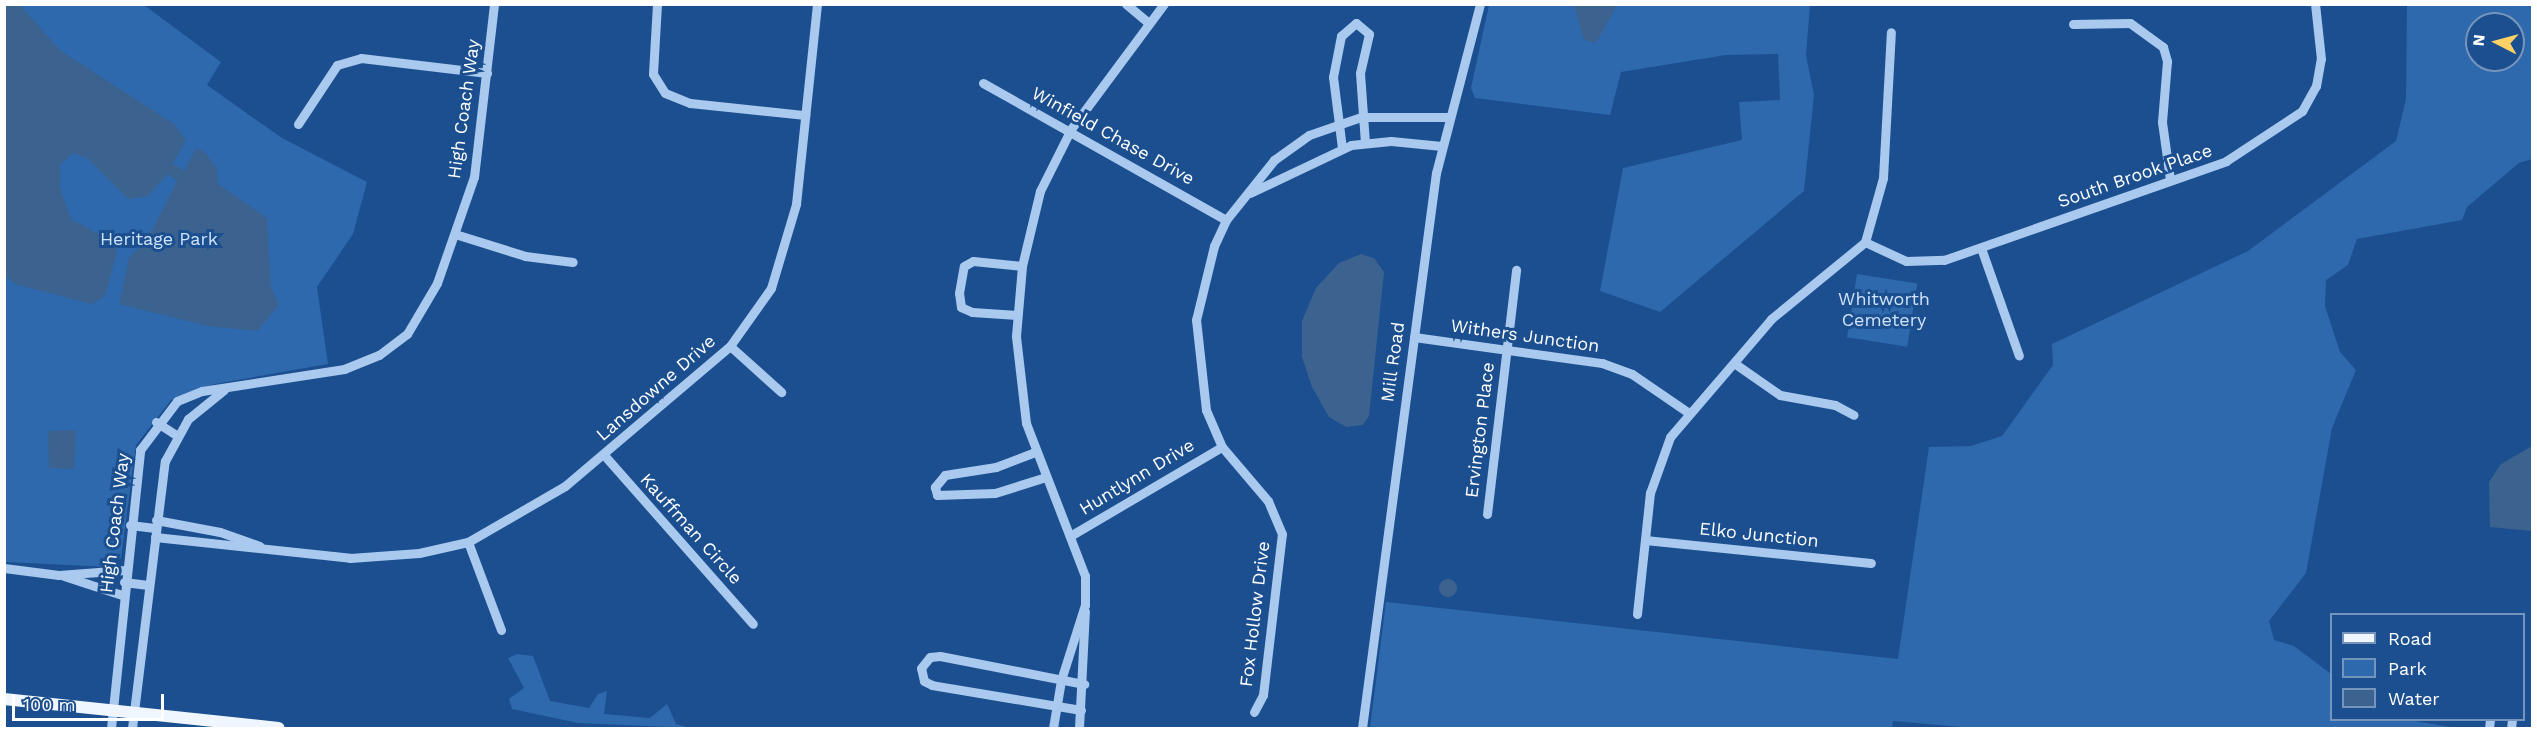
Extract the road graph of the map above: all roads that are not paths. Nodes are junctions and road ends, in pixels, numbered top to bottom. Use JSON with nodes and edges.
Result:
{"nodes":[{"id":1,"x":494,"y":4,"type":"edge"},
{"id":2,"x":657,"y":4,"type":"edge"},
{"id":3,"x":817,"y":4,"type":"edge"},
{"id":4,"x":1126,"y":4,"type":"edge"},
{"id":5,"x":1164,"y":4,"type":"edge"},
{"id":6,"x":1480,"y":4,"type":"edge"},
{"id":7,"x":2315,"y":4,"type":"edge"},
{"id":8,"x":1149,"y":23,"type":"junction"},
{"id":9,"x":2073,"y":24,"type":"dead end"},
{"id":10,"x":1891,"y":32,"type":"dead end"},
{"id":11,"x":486,"y":73,"type":"junction"},
{"id":12,"x":983,"y":83,"type":"dead end"},
{"id":13,"x":805,"y":115,"type":"junction"},
{"id":14,"x":1361,"y":117,"type":"junction"},
{"id":15,"x":1448,"y":117,"type":"junction"},
{"id":16,"x":1337,"y":123,"type":"junction"},
{"id":17,"x":298,"y":124,"type":"dead end"},
{"id":18,"x":1071,"y":129,"type":"junction"},
{"id":19,"x":1365,"y":142,"type":"junction"},
{"id":20,"x":1442,"y":146,"type":"junction"},
{"id":21,"x":1342,"y":148,"type":"junction"},
{"id":22,"x":2170,"y":180,"type":"junction"},
{"id":23,"x":1248,"y":194,"type":"junction"},
{"id":24,"x":1226,"y":220,"type":"junction"},
{"id":25,"x":455,"y":234,"type":"junction"},
{"id":26,"x":1865,"y":242,"type":"junction"},
{"id":27,"x":1981,"y":248,"type":"junction"},
{"id":28,"x":573,"y":262,"type":"dead end"},
{"id":29,"x":1022,"y":266,"type":"junction"},
{"id":30,"x":1516,"y":270,"type":"dead end"},
{"id":31,"x":1017,"y":315,"type":"junction"},
{"id":32,"x":1414,"y":337,"type":"junction"},
{"id":33,"x":730,"y":346,"type":"junction"},
{"id":34,"x":1507,"y":349,"type":"junction"},
{"id":35,"x":2019,"y":356,"type":"dead end"},
{"id":36,"x":1734,"y":363,"type":"junction"},
{"id":37,"x":224,"y":390,"type":"junction"},
{"id":38,"x":781,"y":392,"type":"dead end"},
{"id":39,"x":1689,"y":413,"type":"junction"},
{"id":40,"x":1854,"y":415,"type":"dead end"},
{"id":41,"x":156,"y":422,"type":"junction"},
{"id":42,"x":176,"y":435,"type":"junction"},
{"id":43,"x":1222,"y":447,"type":"junction"},
{"id":44,"x":1035,"y":452,"type":"junction"},
{"id":45,"x":604,"y":455,"type":"junction"},
{"id":46,"x":1043,"y":478,"type":"junction"},
{"id":47,"x":1487,"y":514,"type":"dead end"},
{"id":48,"x":130,"y":525,"type":"junction"},
{"id":49,"x":155,"y":529,"type":"junction"},
{"id":50,"x":1070,"y":537,"type":"junction"},
{"id":51,"x":1645,"y":540,"type":"junction"},
{"id":52,"x":468,"y":542,"type":"junction"},
{"id":53,"x":270,"y":550,"type":"junction"},
{"id":54,"x":1871,"y":563,"type":"dead end"},
{"id":55,"x":4,"y":568,"type":"edge"},
{"id":56,"x":125,"y":570,"type":"junction"},
{"id":57,"x":59,"y":575,"type":"junction"},
{"id":58,"x":124,"y":582,"type":"junction"},
{"id":59,"x":148,"y":585,"type":"junction"},
{"id":60,"x":122,"y":595,"type":"junction"},
{"id":61,"x":1085,"y":605,"type":"junction"},
{"id":62,"x":1636,"y":614,"type":"dead end"},
{"id":63,"x":753,"y":624,"type":"dead end"},
{"id":64,"x":501,"y":630,"type":"dead end"},
{"id":65,"x":1061,"y":680,"type":"junction"},
{"id":66,"x":1084,"y":684,"type":"junction"},
{"id":67,"x":4,"y":699,"type":"edge"},
{"id":68,"x":1056,"y":705,"type":"junction"},
{"id":69,"x":112,"y":710,"type":"junction"},
{"id":70,"x":1081,"y":710,"type":"junction"},
{"id":71,"x":1254,"y":712,"type":"dead end"},
{"id":72,"x":134,"y":713,"type":"junction"},
{"id":73,"x":111,"y":729,"type":"edge"},
{"id":74,"x":132,"y":729,"type":"edge"},
{"id":75,"x":278,"y":729,"type":"edge"},
{"id":76,"x":1053,"y":729,"type":"edge"},
{"id":77,"x":1079,"y":729,"type":"edge"},
{"id":78,"x":1362,"y":729,"type":"edge"}],
"edges":[{"from":1,"to":11,"type":"street","name":"High Coach Way"},
{"from":2,"to":13,"type":"street"},
{"from":3,"to":13,"type":"street","name":"Lansdowne Drive"},
{"from":4,"to":8,"type":"street"},
{"from":5,"to":8,"type":"street"},
{"from":6,"to":15,"type":"street","name":"Mill Road"},
{"from":7,"to":22,"type":"street","name":"South Brook Place"},
{"from":8,"to":18,"type":"street"},
{"from":9,"to":22,"type":"street"},
{"from":10,"to":26,"type":"street"},
{"from":11,"to":17,"type":"street"},
{"from":11,"to":25,"type":"street","name":"High Coach Way"},
{"from":12,"to":18,"type":"street","name":"Winfield Chase Drive"},
{"from":13,"to":33,"type":"street","name":"Lansdowne Drive"},
{"from":14,"to":15,"type":"street","name":"Fox Hollow Drive"},
{"from":14,"to":16,"type":"street","name":"Fox Hollow Drive"},
{"from":14,"to":16,"type":"street"},
{"from":14,"to":19,"type":"street"},
{"from":15,"to":20,"type":"street","name":"Mill Road"},
{"from":16,"to":21,"type":"street"},
{"from":16,"to":23,"type":"street","name":"Fox Hollow Drive"},
{"from":18,"to":24,"type":"street","name":"Winfield Chase Drive"},
{"from":18,"to":29,"type":"street"},
{"from":19,"to":20,"type":"street","name":"Fox Hollow Drive"},
{"from":19,"to":21,"type":"street","name":"Fox Hollow Drive"},
{"from":20,"to":32,"type":"street","name":"Mill Road"},
{"from":21,"to":23,"type":"street","name":"Fox Hollow Drive"},
{"from":22,"to":27,"type":"street","name":"South Brook Place"},
{"from":23,"to":24,"type":"street","name":"Fox Hollow Drive"},
{"from":24,"to":43,"type":"street","name":"Fox Hollow Drive"},
{"from":25,"to":28,"type":"street"},
{"from":25,"to":37,"type":"street","name":"High Coach Way"},
{"from":26,"to":27,"type":"street","name":"South Brook Place"},
{"from":26,"to":36,"type":"street"},
{"from":27,"to":35,"type":"street"},
{"from":29,"to":31,"type":"street"},
{"from":29,"to":31,"type":"street"},
{"from":30,"to":34,"type":"street","name":"Ervington Place"},
{"from":31,"to":44,"type":"street"},
{"from":32,"to":34,"type":"street","name":"Withers Junction"},
{"from":32,"to":78,"type":"street","name":"Mill Road"},
{"from":33,"to":38,"type":"street"},
{"from":33,"to":45,"type":"street","name":"Lansdowne Drive"},
{"from":34,"to":39,"type":"street","name":"Withers Junction"},
{"from":34,"to":47,"type":"street","name":"Ervington Place"},
{"from":36,"to":39,"type":"street"},
{"from":36,"to":40,"type":"street"},
{"from":37,"to":41,"type":"street","name":"High Coach Way"},
{"from":37,"to":42,"type":"street"},
{"from":39,"to":51,"type":"street"},
{"from":41,"to":42,"type":"street"},
{"from":41,"to":48,"type":"street","name":"High Coach Way"},
{"from":42,"to":49,"type":"street"},
{"from":43,"to":50,"type":"street","name":"Huntlynn Drive"},
{"from":43,"to":71,"type":"street","name":"Fox Hollow Drive"},
{"from":44,"to":46,"type":"street"},
{"from":44,"to":46,"type":"street"},
{"from":45,"to":52,"type":"street","name":"Lansdowne Drive"},
{"from":45,"to":63,"type":"street","name":"Kauffman Circle"},
{"from":46,"to":50,"type":"street"},
{"from":48,"to":49,"type":"street"},
{"from":48,"to":56,"type":"street","name":"High Coach Way"},
{"from":49,"to":53,"type":"street","name":"Lansdowne Drive"},
{"from":49,"to":53,"type":"street","name":"Lansdowne Drive"},
{"from":49,"to":59,"type":"street"},
{"from":50,"to":61,"type":"street"},
{"from":51,"to":54,"type":"street","name":"Elko Junction"},
{"from":51,"to":62,"type":"street"},
{"from":52,"to":53,"type":"street","name":"Lansdowne Drive"},
{"from":52,"to":64,"type":"street"},
{"from":55,"to":57,"type":"street"},
{"from":56,"to":57,"type":"street"},
{"from":56,"to":58,"type":"street","name":"High Coach Way"},
{"from":57,"to":60,"type":"street"},
{"from":58,"to":59,"type":"street"},
{"from":58,"to":60,"type":"street","name":"High Coach Way"},
{"from":59,"to":72,"type":"street"},
{"from":60,"to":69,"type":"street","name":"High Coach Way"},
{"from":61,"to":65,"type":"street"},
{"from":61,"to":66,"type":"street"},
{"from":65,"to":66,"type":"street"},
{"from":65,"to":68,"type":"street"},
{"from":65,"to":68,"type":"street"},
{"from":66,"to":70,"type":"street"},
{"from":67,"to":69,"type":"main road"},
{"from":68,"to":70,"type":"street"},
{"from":68,"to":76,"type":"street"},
{"from":69,"to":72,"type":"main road"},
{"from":69,"to":73,"type":"street","name":"High Coach Way"},
{"from":70,"to":77,"type":"street"},
{"from":72,"to":74,"type":"street"},
{"from":72,"to":75,"type":"main road"}]}
